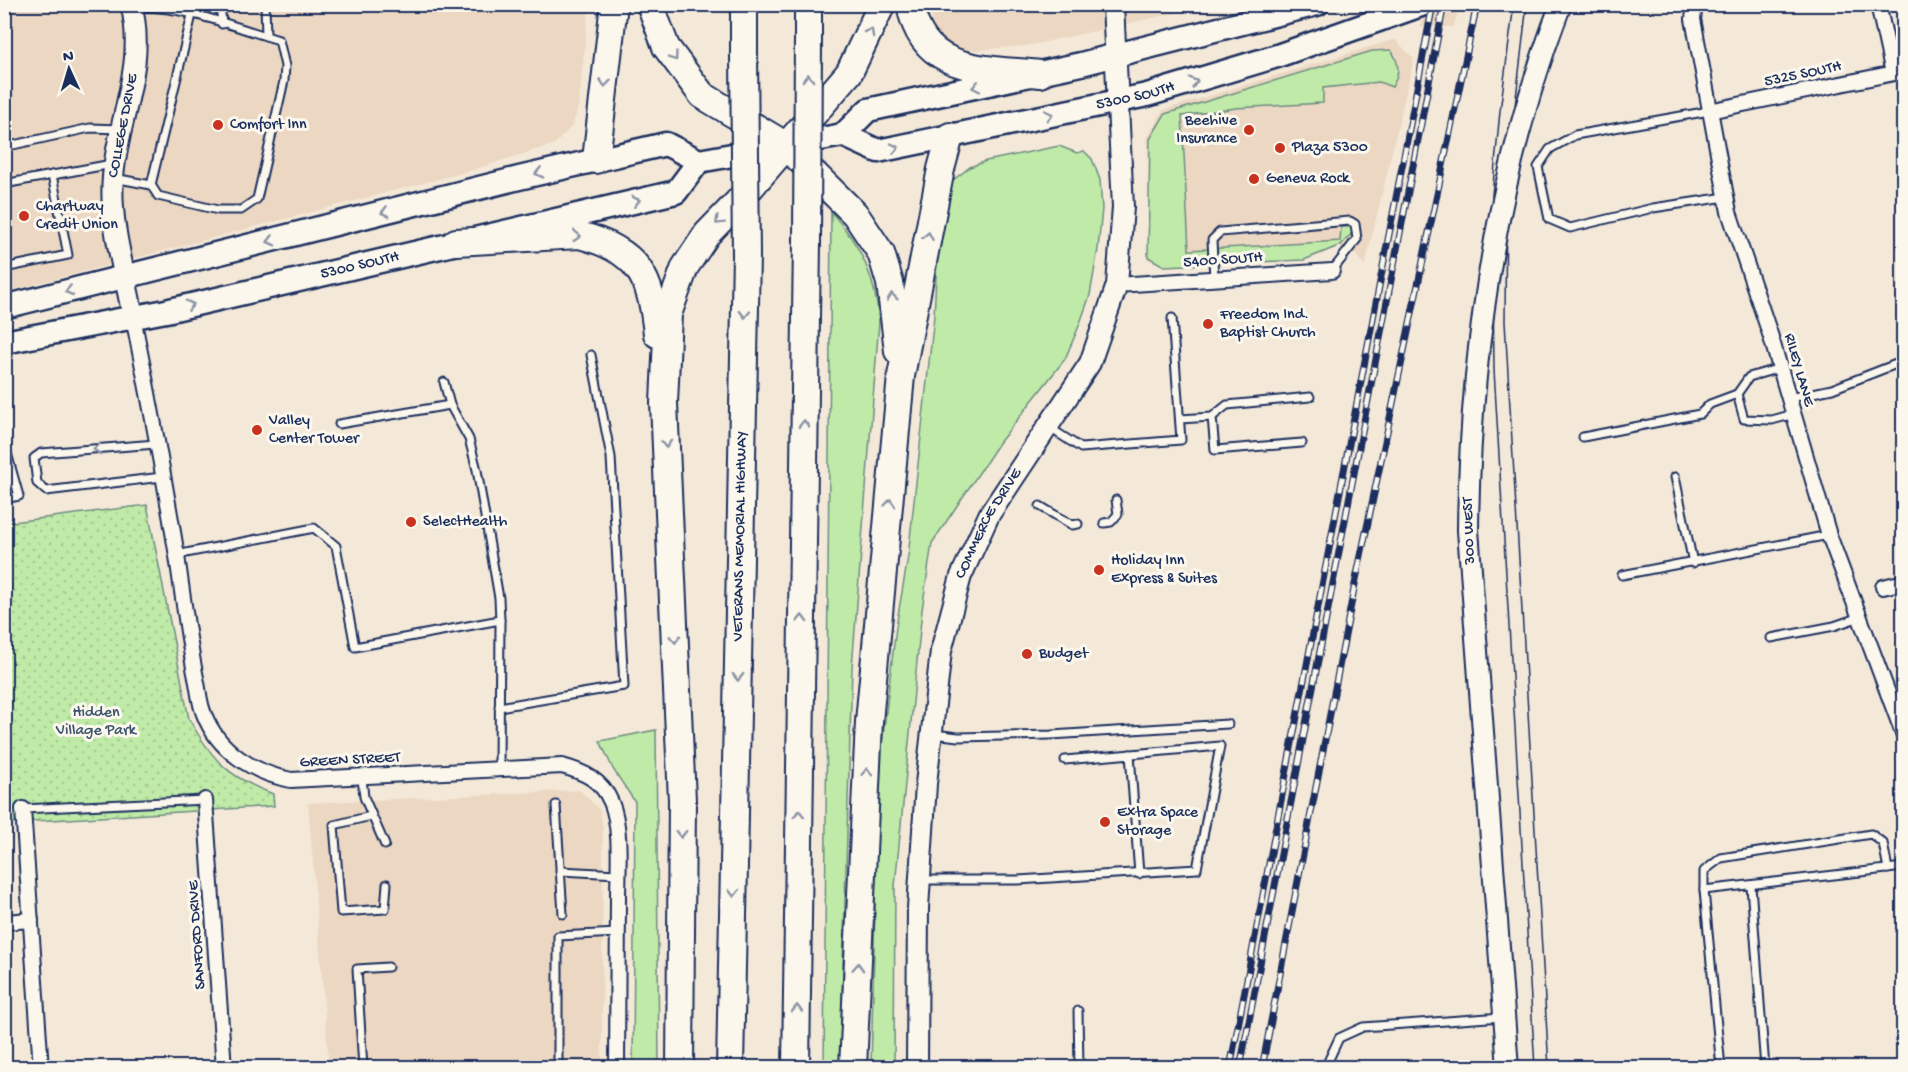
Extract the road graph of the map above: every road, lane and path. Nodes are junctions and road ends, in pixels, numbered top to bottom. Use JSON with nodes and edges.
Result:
{"nodes":[{"id":1,"x":220,"y":4,"type":"edge"},
{"id":2,"x":265,"y":4,"type":"edge"},
{"id":3,"x":614,"y":4,"type":"edge"},
{"id":4,"x":650,"y":4,"type":"edge"},
{"id":5,"x":744,"y":4,"type":"edge"},
{"id":6,"x":808,"y":4,"type":"edge"},
{"id":7,"x":882,"y":4,"type":"edge"},
{"id":8,"x":909,"y":4,"type":"edge"},
{"id":9,"x":1113,"y":4,"type":"edge"},
{"id":10,"x":1317,"y":4,"type":"edge"},
{"id":11,"x":1424,"y":4,"type":"edge"},
{"id":12,"x":1561,"y":4,"type":"edge"},
{"id":13,"x":1695,"y":4,"type":"edge"},
{"id":14,"x":1878,"y":4,"type":"edge"},
{"id":15,"x":131,"y":6,"type":"edge"},
{"id":16,"x":173,"y":7,"type":"edge"},
{"id":17,"x":192,"y":15,"type":"junction"},
{"id":18,"x":222,"y":24,"type":"junction"},
{"id":19,"x":266,"y":36,"type":"junction"},
{"id":20,"x":1115,"y":56,"type":"junction"},
{"id":21,"x":1898,"y":72,"type":"edge"},
{"id":22,"x":1040,"y":74,"type":"junction"},
{"id":23,"x":1117,"y":101,"type":"junction"},
{"id":24,"x":1709,"y":111,"type":"junction"},
{"id":25,"x":122,"y":129,"type":"junction"},
{"id":26,"x":843,"y":135,"type":"junction"},
{"id":27,"x":950,"y":136,"type":"junction"},
{"id":28,"x":785,"y":146,"type":"junction"},
{"id":29,"x":4,"y":147,"type":"edge"},
{"id":30,"x":596,"y":160,"type":"junction"},
{"id":31,"x":699,"y":161,"type":"junction"},
{"id":32,"x":114,"y":171,"type":"junction"},
{"id":33,"x":52,"y":175,"type":"junction"},
{"id":34,"x":4,"y":184,"type":"edge"},
{"id":35,"x":151,"y":185,"type":"junction"},
{"id":36,"x":1726,"y":197,"type":"junction"},
{"id":37,"x":456,"y":242,"type":"junction"},
{"id":38,"x":4,"y":268,"type":"edge"},
{"id":39,"x":1332,"y":271,"type":"joint"},
{"id":40,"x":126,"y":278,"type":"junction"},
{"id":41,"x":1214,"y":278,"type":"junction"},
{"id":42,"x":1117,"y":285,"type":"junction"},
{"id":43,"x":4,"y":307,"type":"edge"},
{"id":44,"x":133,"y":317,"type":"junction"},
{"id":45,"x":1172,"y":318,"type":"dead end"},
{"id":46,"x":4,"y":342,"type":"edge"},
{"id":47,"x":591,"y":355,"type":"dead end"},
{"id":48,"x":1904,"y":361,"type":"edge"},
{"id":49,"x":1780,"y":368,"type":"junction"},
{"id":50,"x":901,"y":376,"type":"junction"},
{"id":51,"x":444,"y":382,"type":"dead end"},
{"id":52,"x":1737,"y":394,"type":"junction"},
{"id":53,"x":1310,"y":397,"type":"dead end"},
{"id":54,"x":1789,"y":398,"type":"junction"},
{"id":55,"x":664,"y":403,"type":"junction"},
{"id":56,"x":450,"y":405,"type":"junction"},
{"id":57,"x":1794,"y":414,"type":"junction"},
{"id":58,"x":1212,"y":417,"type":"junction"},
{"id":59,"x":1180,"y":419,"type":"junction"},
{"id":60,"x":339,"y":424,"type":"dead end"},
{"id":61,"x":1048,"y":426,"type":"junction"},
{"id":62,"x":1583,"y":437,"type":"dead end"},
{"id":63,"x":1302,"y":443,"type":"dead end"},
{"id":64,"x":156,"y":444,"type":"junction"},
{"id":65,"x":4,"y":452,"type":"edge"},
{"id":66,"x":162,"y":477,"type":"junction"},
{"id":67,"x":1675,"y":477,"type":"dead end"},
{"id":68,"x":4,"y":499,"type":"edge"},
{"id":69,"x":1116,"y":500,"type":"dead end"},
{"id":70,"x":1040,"y":506,"type":"dead end"},
{"id":71,"x":1104,"y":523,"type":"dead end"},
{"id":72,"x":1078,"y":524,"type":"dead end"},
{"id":73,"x":1829,"y":535,"type":"junction"},
{"id":74,"x":176,"y":555,"type":"junction"},
{"id":75,"x":1693,"y":563,"type":"junction"},
{"id":76,"x":1622,"y":575,"type":"dead end"},
{"id":77,"x":1904,"y":582,"type":"edge"},
{"id":78,"x":1883,"y":587,"type":"dead end"},
{"id":79,"x":1860,"y":617,"type":"junction"},
{"id":80,"x":500,"y":620,"type":"junction"},
{"id":81,"x":1771,"y":638,"type":"dead end"},
{"id":82,"x":499,"y":708,"type":"junction"},
{"id":83,"x":1228,"y":724,"type":"dead end"},
{"id":84,"x":932,"y":734,"type":"junction"},
{"id":85,"x":1904,"y":736,"type":"edge"},
{"id":86,"x":1130,"y":754,"type":"junction"},
{"id":87,"x":1065,"y":760,"type":"dead end"},
{"id":88,"x":500,"y":768,"type":"junction"},
{"id":89,"x":362,"y":778,"type":"junction"},
{"id":90,"x":205,"y":800,"type":"joint"},
{"id":91,"x":555,"y":805,"type":"dead end"},
{"id":92,"x":23,"y":809,"type":"joint"},
{"id":93,"x":371,"y":816,"type":"junction"},
{"id":94,"x":385,"y":845,"type":"dead end"},
{"id":95,"x":1904,"y":867,"type":"edge"},
{"id":96,"x":1888,"y":869,"type":"junction"},
{"id":97,"x":560,"y":872,"type":"junction"},
{"id":98,"x":618,"y":874,"type":"junction"},
{"id":99,"x":1139,"y":874,"type":"junction"},
{"id":100,"x":920,"y":880,"type":"junction"},
{"id":101,"x":387,"y":884,"type":"dead end"},
{"id":102,"x":1751,"y":886,"type":"junction"},
{"id":103,"x":1704,"y":890,"type":"junction"},
{"id":104,"x":563,"y":914,"type":"dead end"},
{"id":105,"x":31,"y":920,"type":"junction"},
{"id":106,"x":4,"y":922,"type":"edge"},
{"id":107,"x":618,"y":933,"type":"junction"},
{"id":108,"x":388,"y":968,"type":"dead end"},
{"id":109,"x":1078,"y":1011,"type":"dead end"},
{"id":110,"x":1505,"y":1016,"type":"junction"},
{"id":111,"x":41,"y":1068,"type":"edge"},
{"id":112,"x":224,"y":1068,"type":"edge"},
{"id":113,"x":363,"y":1068,"type":"edge"},
{"id":114,"x":558,"y":1068,"type":"edge"},
{"id":115,"x":617,"y":1068,"type":"edge"},
{"id":116,"x":680,"y":1068,"type":"edge"},
{"id":117,"x":730,"y":1068,"type":"edge"},
{"id":118,"x":796,"y":1068,"type":"edge"},
{"id":119,"x":853,"y":1068,"type":"edge"},
{"id":120,"x":917,"y":1068,"type":"edge"},
{"id":121,"x":1079,"y":1068,"type":"edge"},
{"id":122,"x":1324,"y":1068,"type":"edge"},
{"id":123,"x":1508,"y":1068,"type":"edge"},
{"id":124,"x":1720,"y":1068,"type":"edge"},
{"id":125,"x":1766,"y":1068,"type":"edge"}],
"edges":[{"from":1,"to":18,"type":"lane"},
{"from":2,"to":19,"type":"lane"},
{"from":3,"to":30,"type":"highway","one_way":true},
{"from":4,"to":28,"type":"highway","one_way":true},
{"from":5,"to":117,"type":"highway","name":"VETERANS MEMORIAL HIGHWAY","one_way":true,"bridge":true},
{"from":118,"to":6,"type":"highway","one_way":true,"bridge":true},
{"from":28,"to":7,"type":"highway","one_way":true},
{"from":8,"to":22,"type":"highway"},
{"from":9,"to":20,"type":"street","name":"COMMERCE DRIVE"},
{"from":10,"to":20,"type":"main road"},
{"from":23,"to":11,"type":"main road","name":"5300 SOUTH","one_way":true},
{"from":12,"to":110,"type":"street","name":"300 WEST","bridge":true},
{"from":13,"to":24,"type":"street","name":"RILEY LANE"},
{"from":14,"to":21,"type":"street"},
{"from":15,"to":16,"type":"lane"},
{"from":15,"to":25,"type":"street","name":"COLLEGE DRIVE"},
{"from":16,"to":17,"type":"lane"},
{"from":17,"to":18,"type":"lane"},
{"from":17,"to":35,"type":"lane"},
{"from":18,"to":19,"type":"lane"},
{"from":19,"to":35,"type":"lane"},
{"from":20,"to":22,"type":"main road"},
{"from":20,"to":23,"type":"street","name":"COMMERCE DRIVE"},
{"from":21,"to":24,"type":"street","name":"5325 SOUTH"},
{"from":22,"to":26,"type":"main road","one_way":true},
{"from":27,"to":23,"type":"main road","name":"5300 SOUTH","one_way":true},
{"from":23,"to":42,"type":"street","name":"COMMERCE DRIVE"},
{"from":24,"to":36,"type":"street","name":"RILEY LANE"},
{"from":24,"to":36,"type":"lane"},
{"from":25,"to":29,"type":"lane"},
{"from":25,"to":32,"type":"street","name":"COLLEGE DRIVE"},
{"from":26,"to":27,"type":"main road","name":"5300 SOUTH","one_way":true},
{"from":26,"to":28,"type":"main road"},
{"from":50,"to":27,"type":"highway","one_way":true},
{"from":28,"to":31,"type":"main road"},
{"from":50,"to":28,"type":"highway","one_way":true},
{"from":28,"to":55,"type":"highway","one_way":true},
{"from":30,"to":31,"type":"main road"},
{"from":30,"to":40,"type":"main road","one_way":true},
{"from":37,"to":31,"type":"main road","name":"5300 SOUTH","one_way":true},
{"from":32,"to":33,"type":"lane"},
{"from":32,"to":35,"type":"lane"},
{"from":32,"to":40,"type":"street","name":"COLLEGE DRIVE"},
{"from":33,"to":34,"type":"lane"},
{"from":33,"to":38,"type":"lane"},
{"from":36,"to":49,"type":"street","name":"RILEY LANE"},
{"from":44,"to":37,"type":"main road","name":"5300 SOUTH","one_way":true},
{"from":37,"to":55,"type":"highway","one_way":true},
{"from":39,"to":41,"type":"street","name":"5400 SOUTH"},
{"from":39,"to":41,"type":"lane"},
{"from":40,"to":43,"type":"main road","one_way":true},
{"from":40,"to":44,"type":"street","name":"COLLEGE DRIVE"},
{"from":41,"to":42,"type":"street","name":"5400 SOUTH"},
{"from":42,"to":61,"type":"street","name":"COMMERCE DRIVE"},
{"from":44,"to":46,"type":"main road","name":"5300 SOUTH"},
{"from":44,"to":64,"type":"street","name":"GREEN STREET"},
{"from":45,"to":59,"type":"lane"},
{"from":47,"to":82,"type":"lane"},
{"from":48,"to":54,"type":"lane"},
{"from":49,"to":52,"type":"lane"},
{"from":49,"to":54,"type":"street","name":"RILEY LANE"},
{"from":119,"to":50,"type":"highway","one_way":true},
{"from":51,"to":56,"type":"lane"},
{"from":52,"to":57,"type":"lane"},
{"from":52,"to":62,"type":"lane"},
{"from":53,"to":58,"type":"lane"},
{"from":54,"to":57,"type":"street","name":"RILEY LANE"},
{"from":55,"to":116,"type":"highway","one_way":true},
{"from":56,"to":60,"type":"lane"},
{"from":56,"to":80,"type":"lane"},
{"from":57,"to":73,"type":"street","name":"RILEY LANE"},
{"from":58,"to":59,"type":"lane"},
{"from":58,"to":63,"type":"lane"},
{"from":59,"to":61,"type":"lane"},
{"from":61,"to":84,"type":"street","name":"COMMERCE DRIVE"},
{"from":64,"to":66,"type":"street","name":"GREEN STREET"},
{"from":64,"to":66,"type":"lane","one_way":true},
{"from":65,"to":68,"type":"lane"},
{"from":66,"to":74,"type":"street","name":"GREEN STREET"},
{"from":67,"to":75,"type":"lane"},
{"from":69,"to":71,"type":"lane"},
{"from":70,"to":72,"type":"lane"},
{"from":73,"to":75,"type":"lane"},
{"from":73,"to":79,"type":"street","name":"RILEY LANE"},
{"from":74,"to":80,"type":"lane"},
{"from":74,"to":89,"type":"street","name":"GREEN STREET"},
{"from":75,"to":76,"type":"lane"},
{"from":77,"to":78,"type":"street"},
{"from":79,"to":81,"type":"lane"},
{"from":79,"to":85,"type":"street","name":"RILEY LANE"},
{"from":80,"to":82,"type":"lane"},
{"from":82,"to":88,"type":"lane"},
{"from":83,"to":84,"type":"lane"},
{"from":84,"to":100,"type":"street","name":"COMMERCE DRIVE"},
{"from":86,"to":87,"type":"lane"},
{"from":86,"to":99,"type":"lane"},
{"from":86,"to":99,"type":"lane"},
{"from":88,"to":89,"type":"street","name":"GREEN STREET"},
{"from":88,"to":98,"type":"street","name":"GREEN STREET"},
{"from":89,"to":93,"type":"lane"},
{"from":90,"to":92,"type":"lane"},
{"from":90,"to":112,"type":"street","name":"SANFORD DRIVE"},
{"from":91,"to":97,"type":"lane"},
{"from":92,"to":105,"type":"street"},
{"from":93,"to":94,"type":"lane"},
{"from":93,"to":101,"type":"lane"},
{"from":95,"to":96,"type":"lane"},
{"from":96,"to":102,"type":"lane"},
{"from":96,"to":103,"type":"lane"},
{"from":97,"to":98,"type":"lane"},
{"from":97,"to":104,"type":"lane"},
{"from":98,"to":107,"type":"street","name":"GREEN STREET"},
{"from":99,"to":100,"type":"lane"},
{"from":100,"to":120,"type":"street","name":"COMMERCE DRIVE"},
{"from":102,"to":103,"type":"lane"},
{"from":102,"to":125,"type":"lane"},
{"from":103,"to":124,"type":"lane"},
{"from":105,"to":106,"type":"street"},
{"from":105,"to":111,"type":"street"},
{"from":107,"to":114,"type":"lane"},
{"from":107,"to":115,"type":"street","name":"GREEN STREET"},
{"from":108,"to":113,"type":"lane"},
{"from":109,"to":121,"type":"lane"},
{"from":110,"to":122,"type":"lane"},
{"from":110,"to":123,"type":"street","name":"300 WEST"}]}
